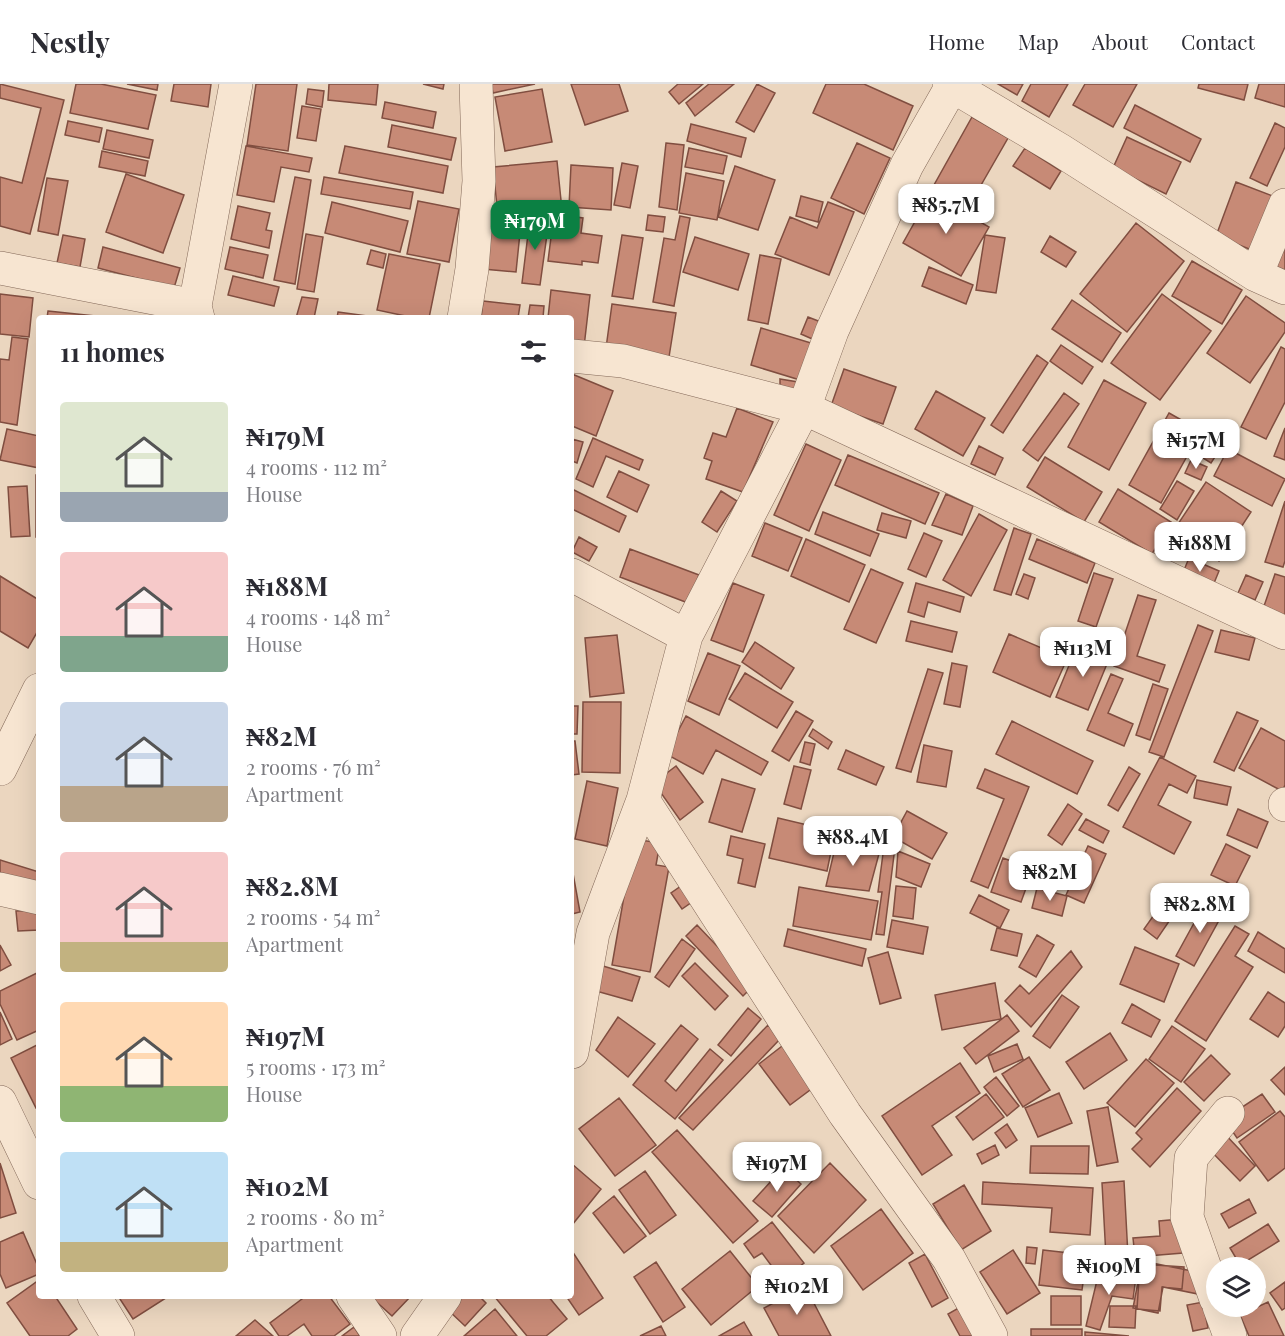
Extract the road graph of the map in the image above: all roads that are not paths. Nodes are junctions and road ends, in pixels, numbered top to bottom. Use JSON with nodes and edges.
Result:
{"nodes":[{"id":1,"x":236,"y":84,"type":"edge"},
{"id":2,"x":476,"y":84,"type":"edge"},
{"id":3,"x":951,"y":85,"type":"edge"},
{"id":4,"x":1285,"y":205,"type":"edge"},
{"id":5,"x":0,"y":268,"type":"edge"},
{"id":6,"x":1256,"y":275,"type":"junction"},
{"id":7,"x":1285,"y":288,"type":"edge"},
{"id":8,"x":197,"y":312,"type":"edge"},
{"id":9,"x":464,"y":315,"type":"edge"},
{"id":10,"x":574,"y":356,"type":"edge"},
{"id":11,"x":804,"y":408,"type":"junction"},
{"id":12,"x":574,"y":576,"type":"edge"},
{"id":13,"x":1285,"y":633,"type":"edge"},
{"id":14,"x":686,"y":636,"type":"junction"},
{"id":15,"x":36,"y":696,"type":"edge"},
{"id":16,"x":0,"y":769,"type":"edge"},
{"id":17,"x":643,"y":800,"type":"junction"},
{"id":18,"x":0,"y":889,"type":"edge"},
{"id":19,"x":36,"y":897,"type":"edge"},
{"id":20,"x":574,"y":1041,"type":"edge"},
{"id":21,"x":0,"y":1102,"type":"edge"},
{"id":22,"x":1228,"y":1113,"type":"dead end"},
{"id":23,"x":36,"y":1177,"type":"edge"},
{"id":24,"x":1206,"y":1272,"type":"edge"},
{"id":25,"x":96,"y":1299,"type":"edge"},
{"id":26,"x":355,"y":1299,"type":"edge"},
{"id":27,"x":443,"y":1299,"type":"edge"},
{"id":28,"x":1223,"y":1317,"type":"edge"},
{"id":29,"x":118,"y":1336,"type":"edge"},
{"id":30,"x":380,"y":1336,"type":"edge"},
{"id":31,"x":417,"y":1336,"type":"edge"},
{"id":32,"x":991,"y":1336,"type":"edge"},
{"id":33,"x":1230,"y":1336,"type":"edge"}],
"edges":[{"from":1,"to":8,"type":"street"},
{"from":2,"to":9,"type":"street"},
{"from":3,"to":6,"type":"street"},
{"from":3,"to":11,"type":"street"},
{"from":4,"to":6,"type":"street"},
{"from":5,"to":8,"type":"street"},
{"from":6,"to":7,"type":"street"},
{"from":10,"to":11,"type":"street"},
{"from":11,"to":13,"type":"street"},
{"from":11,"to":14,"type":"street"},
{"from":12,"to":14,"type":"street"},
{"from":14,"to":17,"type":"street"},
{"from":15,"to":16,"type":"street"},
{"from":17,"to":20,"type":"street"},
{"from":17,"to":32,"type":"street"},
{"from":18,"to":19,"type":"street"},
{"from":21,"to":23,"type":"street"},
{"from":22,"to":24,"type":"street"},
{"from":25,"to":29,"type":"street"},
{"from":26,"to":30,"type":"street"},
{"from":27,"to":31,"type":"street"},
{"from":28,"to":33,"type":"street"}]}
